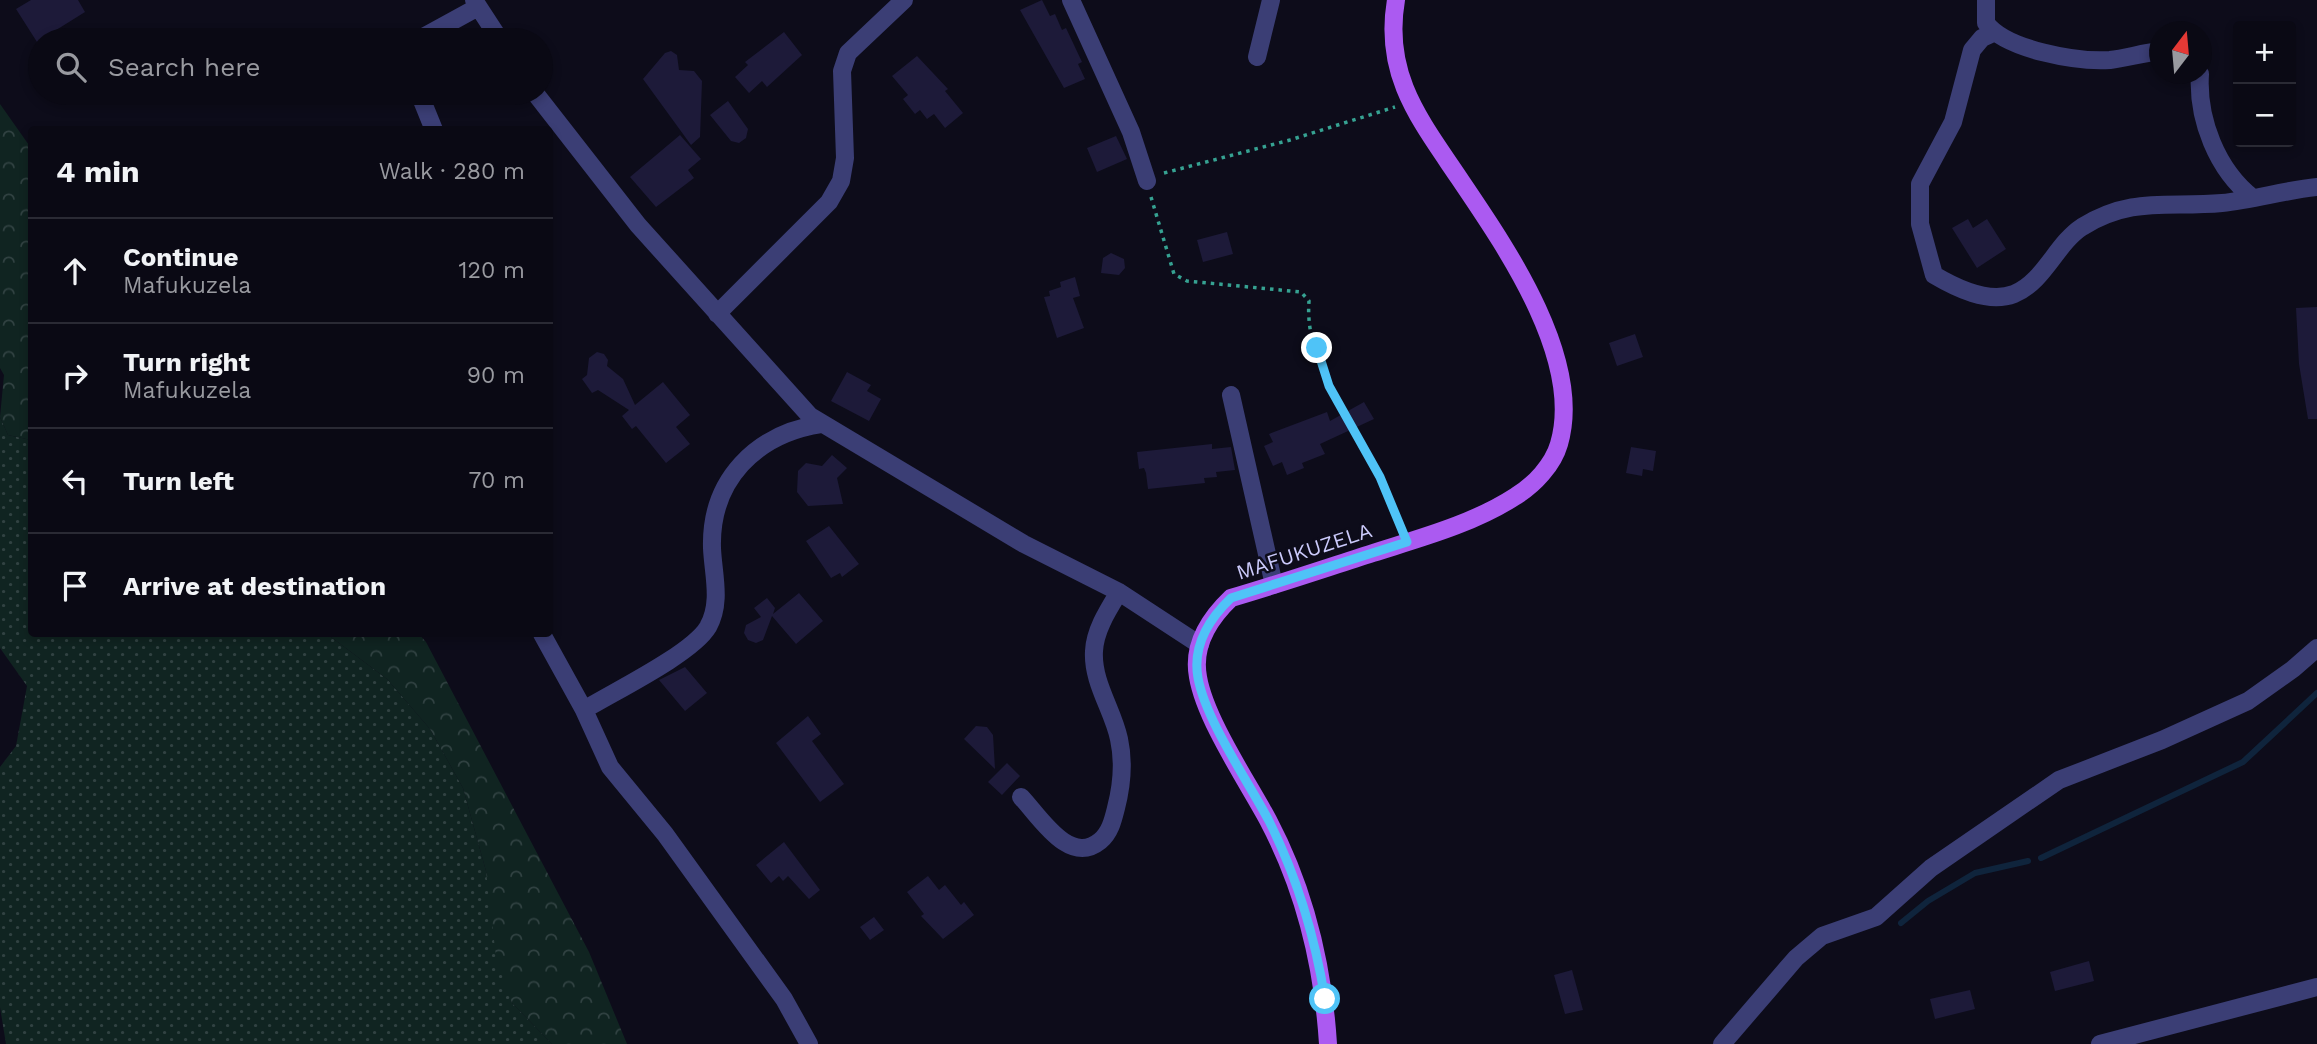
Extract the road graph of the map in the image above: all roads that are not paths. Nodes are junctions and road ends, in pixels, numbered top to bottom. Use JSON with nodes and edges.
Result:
{"nodes":[{"id":1,"x":905,"y":0,"type":"edge"},
{"id":2,"x":1071,"y":0,"type":"edge"},
{"id":3,"x":1270,"y":0,"type":"edge"},
{"id":4,"x":1396,"y":0,"type":"edge"},
{"id":5,"x":1986,"y":0,"type":"edge"},
{"id":6,"x":476,"y":3,"type":"edge"},
{"id":7,"x":437,"y":28,"type":"edge"},
{"id":8,"x":492,"y":28,"type":"edge"},
{"id":9,"x":1993,"y":33,"type":"junction"},
{"id":10,"x":2149,"y":53,"type":"edge"},
{"id":11,"x":1256,"y":58,"type":"dead end"},
{"id":12,"x":2200,"y":84,"type":"edge"},
{"id":13,"x":424,"y":105,"type":"edge"},
{"id":14,"x":544,"y":105,"type":"edge"},
{"id":15,"x":432,"y":126,"type":"edge"},
{"id":16,"x":1147,"y":181,"type":"road end"},
{"id":17,"x":2317,"y":187,"type":"edge"},
{"id":18,"x":2253,"y":198,"type":"junction"},
{"id":19,"x":717,"y":314,"type":"junction"},
{"id":20,"x":1231,"y":395,"type":"dead end"},
{"id":21,"x":821,"y":424,"type":"junction"},
{"id":22,"x":1274,"y":586,"type":"junction"},
{"id":23,"x":1119,"y":592,"type":"junction"},
{"id":24,"x":544,"y":637,"type":"edge"},
{"id":25,"x":1200,"y":645,"type":"junction"},
{"id":26,"x":2317,"y":648,"type":"edge"},
{"id":27,"x":583,"y":710,"type":"junction"},
{"id":28,"x":1021,"y":796,"type":"dead end"},
{"id":29,"x":2317,"y":987,"type":"edge"},
{"id":30,"x":809,"y":1044,"type":"edge"},
{"id":31,"x":1328,"y":1044,"type":"edge"},
{"id":32,"x":1722,"y":1044,"type":"edge"},
{"id":33,"x":2100,"y":1044,"type":"edge"}],
"edges":[{"from":1,"to":19,"type":"street"},
{"from":2,"to":16,"type":"street"},
{"from":3,"to":11,"type":"street"},
{"from":4,"to":22,"type":"main road","name":"MAFUKUZELA"},
{"from":5,"to":9,"type":"street"},
{"from":6,"to":7,"type":"street"},
{"from":6,"to":8,"type":"street"},
{"from":9,"to":10,"type":"street"},
{"from":9,"to":18,"type":"street"},
{"from":12,"to":18,"type":"street"},
{"from":13,"to":15,"type":"street"},
{"from":14,"to":19,"type":"street"},
{"from":17,"to":18,"type":"street"},
{"from":19,"to":21,"type":"street"},
{"from":20,"to":22,"type":"street"},
{"from":21,"to":23,"type":"street"},
{"from":21,"to":27,"type":"street"},
{"from":22,"to":25,"type":"main road","name":"MAFUKUZELA"},
{"from":23,"to":25,"type":"street"},
{"from":23,"to":28,"type":"street"},
{"from":24,"to":27,"type":"street"},
{"from":25,"to":31,"type":"main road","name":"MAFUKUZELA"},
{"from":26,"to":32,"type":"street"},
{"from":27,"to":30,"type":"street"},
{"from":29,"to":33,"type":"street"}]}
